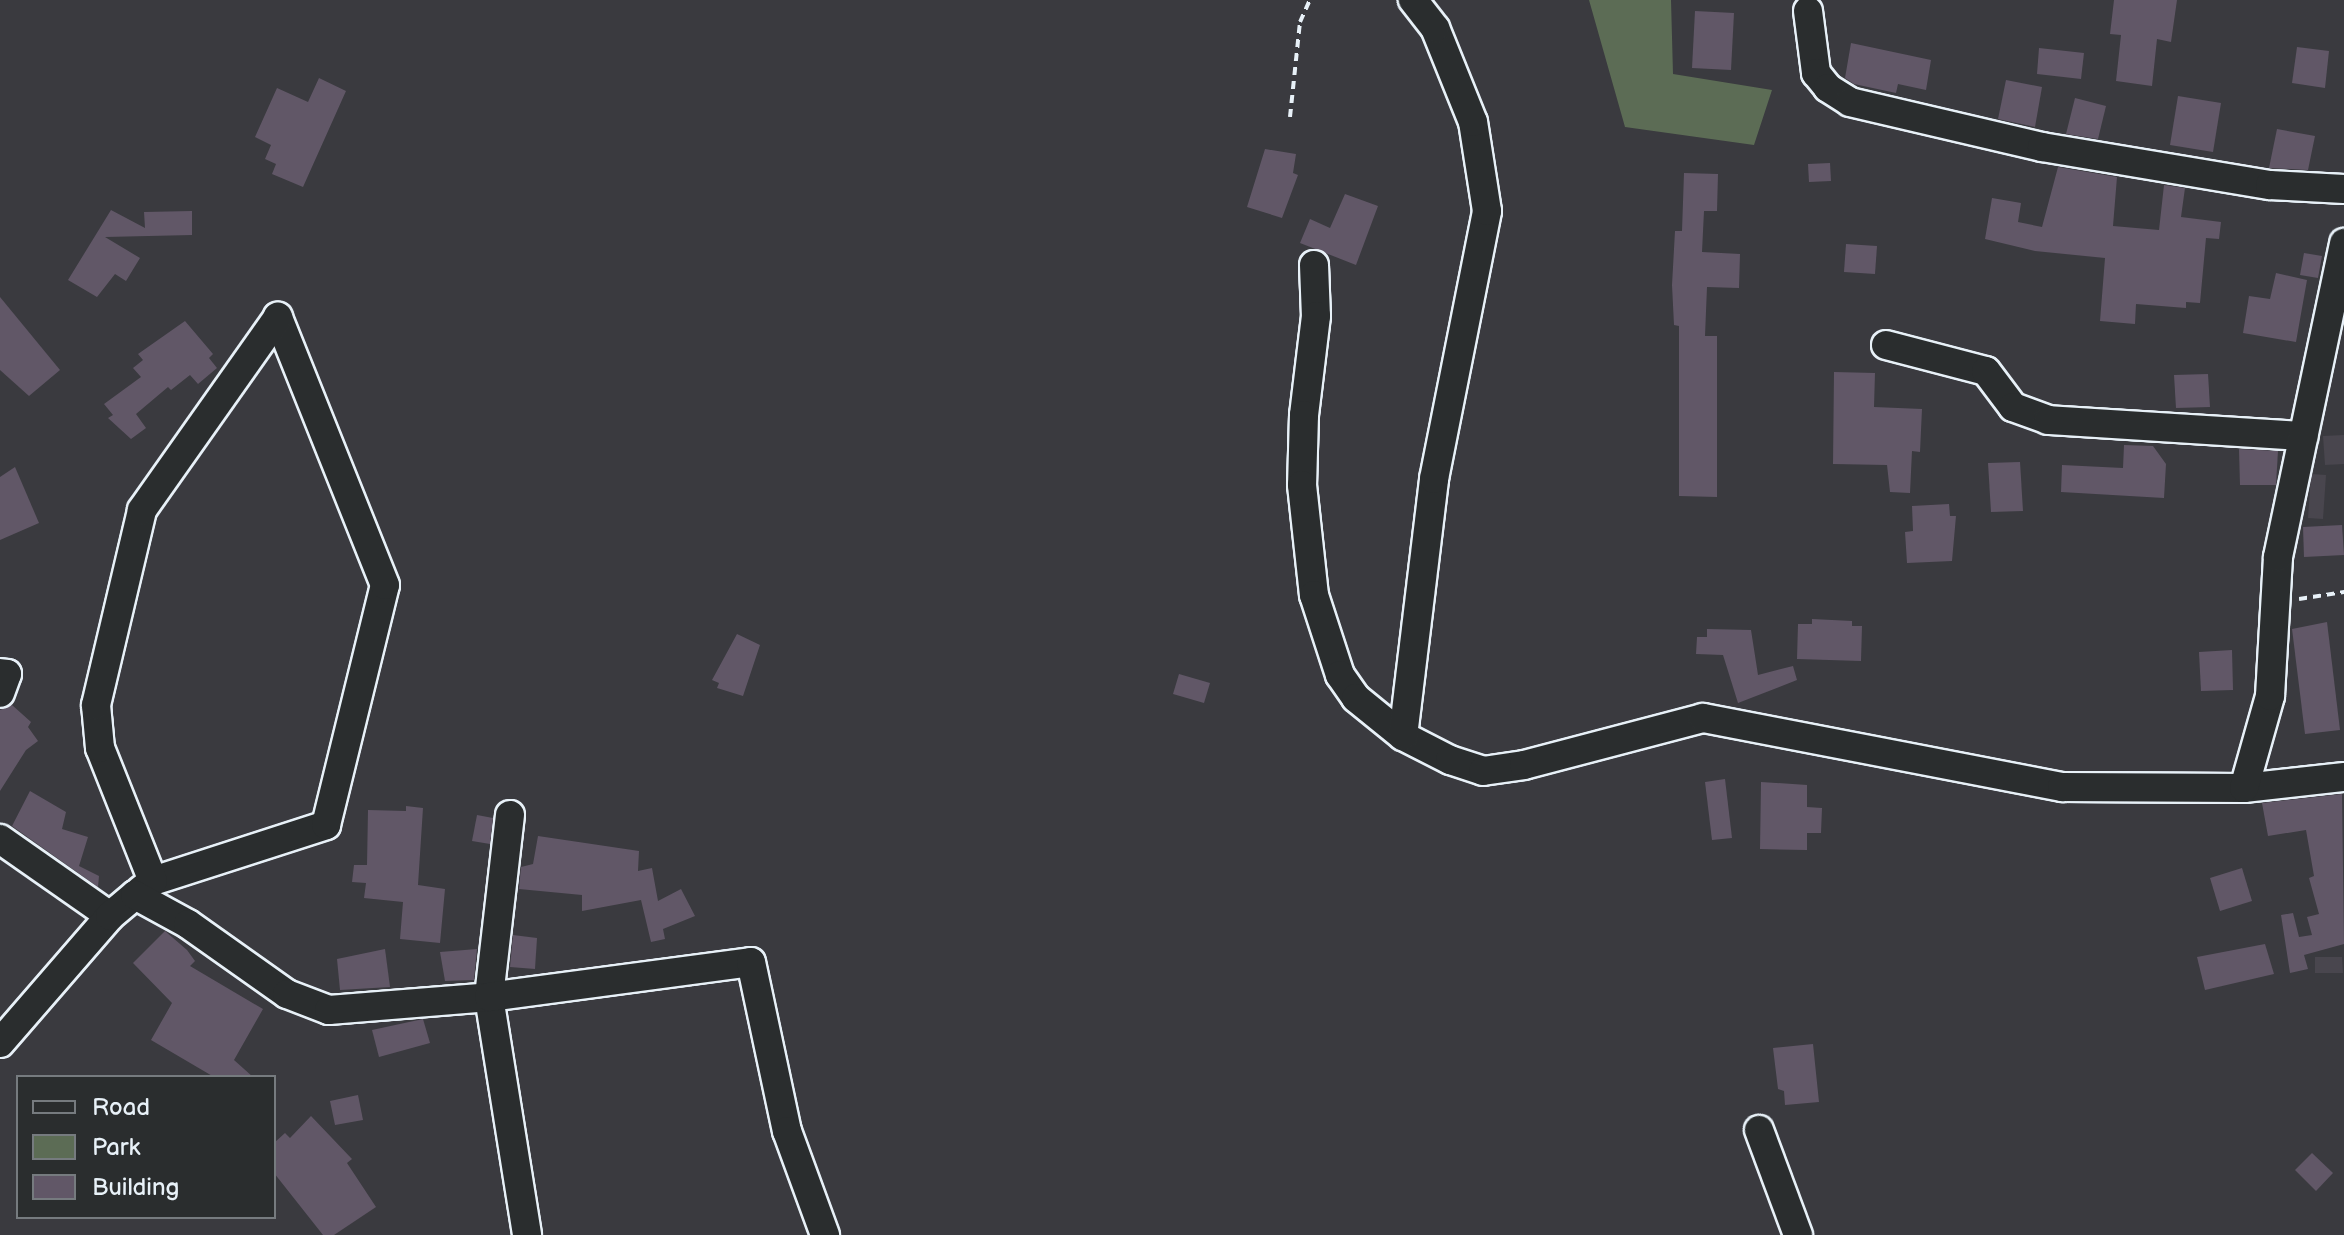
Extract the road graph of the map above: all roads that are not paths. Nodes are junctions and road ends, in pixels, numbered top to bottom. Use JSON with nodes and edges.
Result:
{"nodes":[{"id":1,"x":1413,"y":0,"type":"edge"},
{"id":2,"x":1808,"y":11,"type":"dead end"},
{"id":3,"x":2344,"y":189,"type":"edge"},
{"id":4,"x":2344,"y":243,"type":"edge"},
{"id":5,"x":1314,"y":265,"type":"dead end"},
{"id":6,"x":1886,"y":345,"type":"dead end"},
{"id":7,"x":2304,"y":436,"type":"junction"},
{"id":8,"x":0,"y":673,"type":"edge"},
{"id":9,"x":0,"y":693,"type":"edge"},
{"id":10,"x":1403,"y":736,"type":"junction"},
{"id":11,"x":2344,"y":777,"type":"edge"},
{"id":12,"x":2244,"y":788,"type":"junction"},
{"id":13,"x":510,"y":815,"type":"dead end"},
{"id":14,"x":0,"y":839,"type":"edge"},
{"id":15,"x":144,"y":888,"type":"junction"},
{"id":16,"x":110,"y":916,"type":"junction"},
{"id":17,"x":489,"y":997,"type":"junction"},
{"id":18,"x":0,"y":1043,"type":"edge"},
{"id":19,"x":1759,"y":1130,"type":"dead end"},
{"id":20,"x":527,"y":1235,"type":"edge"},
{"id":21,"x":825,"y":1235,"type":"edge"},
{"id":22,"x":1798,"y":1235,"type":"edge"}],
"edges":[{"from":1,"to":10,"type":"street"},
{"from":2,"to":3,"type":"street"},
{"from":4,"to":7,"type":"street"},
{"from":5,"to":10,"type":"street"},
{"from":6,"to":7,"type":"street"},
{"from":7,"to":12,"type":"street"},
{"from":8,"to":9,"type":"street"},
{"from":10,"to":12,"type":"street"},
{"from":11,"to":12,"type":"street"},
{"from":13,"to":17,"type":"street"},
{"from":14,"to":16,"type":"street"},
{"from":15,"to":15,"type":"street"},
{"from":15,"to":16,"type":"street"},
{"from":15,"to":17,"type":"street"},
{"from":16,"to":18,"type":"street"},
{"from":17,"to":20,"type":"street"},
{"from":17,"to":21,"type":"street"},
{"from":19,"to":22,"type":"street"}]}
